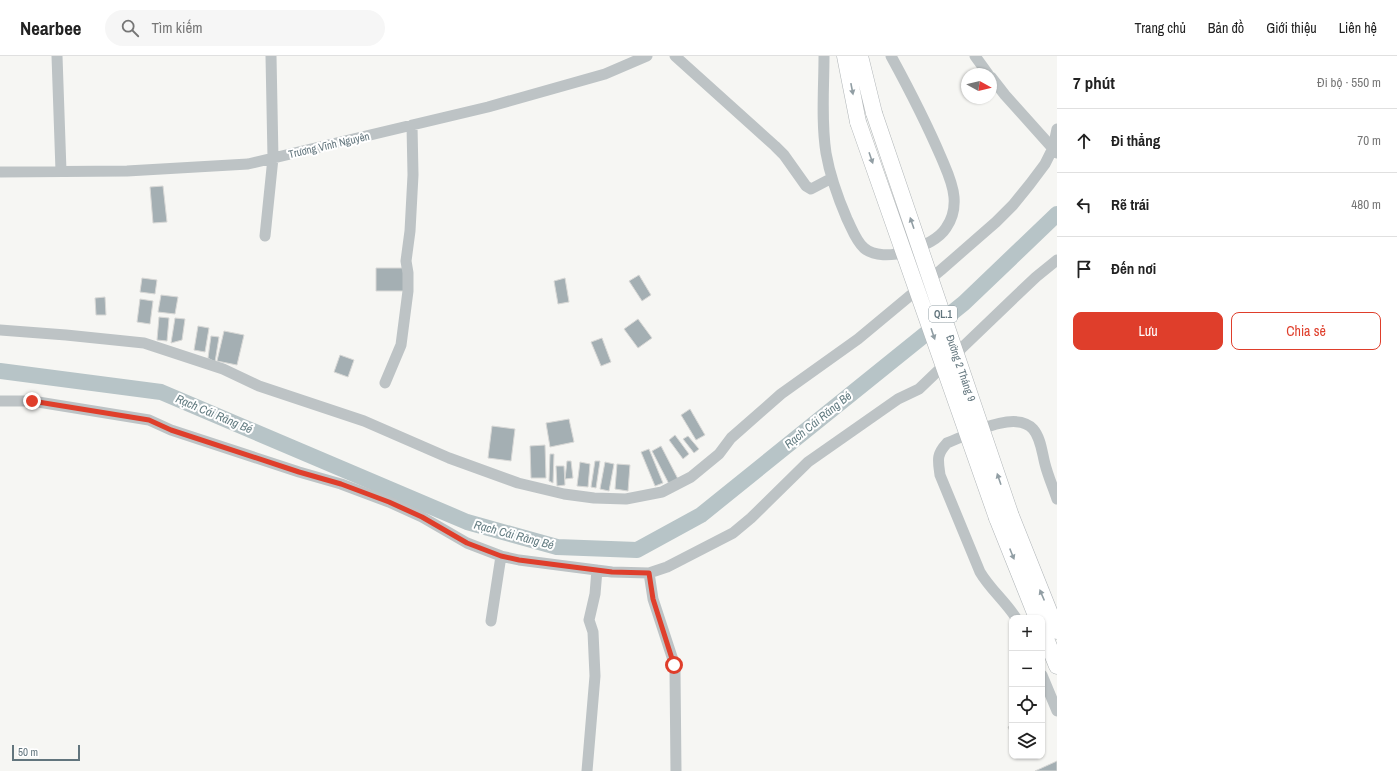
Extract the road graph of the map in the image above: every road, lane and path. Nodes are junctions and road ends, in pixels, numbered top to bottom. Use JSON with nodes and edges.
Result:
{"nodes":[{"id":1,"x":57,"y":56,"type":"edge"},
{"id":2,"x":271,"y":56,"type":"edge"},
{"id":3,"x":648,"y":56,"type":"edge"},
{"id":4,"x":675,"y":56,"type":"edge"},
{"id":5,"x":824,"y":56,"type":"edge"},
{"id":6,"x":845,"y":56,"type":"edge"},
{"id":7,"x":860,"y":56,"type":"edge"},
{"id":8,"x":891,"y":56,"type":"edge"},
{"id":9,"x":975,"y":56,"type":"edge"},
{"id":10,"x":984,"y":68,"type":"edge"},
{"id":11,"x":997,"y":84,"type":"edge"},
{"id":12,"x":412,"y":125,"type":"junction"},
{"id":13,"x":1056,"y":142,"type":"edge"},
{"id":14,"x":274,"y":158,"type":"junction"},
{"id":15,"x":61,"y":171,"type":"junction"},
{"id":16,"x":0,"y":172,"type":"edge"},
{"id":17,"x":832,"y":178,"type":"junction"},
{"id":18,"x":265,"y":236,"type":"dead end"},
{"id":19,"x":1057,"y":260,"type":"edge"},
{"id":20,"x":0,"y":330,"type":"edge"},
{"id":21,"x":385,"y":383,"type":"dead end"},
{"id":22,"x":0,"y":402,"type":"edge"},
{"id":23,"x":1057,"y":499,"type":"edge"},
{"id":24,"x":1004,"y":517,"type":"junction"},
{"id":25,"x":501,"y":556,"type":"junction"},
{"id":26,"x":597,"y":570,"type":"junction"},
{"id":27,"x":649,"y":573,"type":"junction"},
{"id":28,"x":1014,"y":615,"type":"edge"},
{"id":29,"x":1036,"y":615,"type":"edge"},
{"id":30,"x":491,"y":621,"type":"dead end"},
{"id":31,"x":1057,"y":631,"type":"edge"},
{"id":32,"x":1045,"y":636,"type":"edge"},
{"id":33,"x":1057,"y":666,"type":"edge"},
{"id":34,"x":1045,"y":682,"type":"edge"},
{"id":35,"x":1057,"y":711,"type":"edge"},
{"id":36,"x":587,"y":771,"type":"edge"},
{"id":37,"x":676,"y":771,"type":"edge"}],
"edges":[{"from":1,"to":15,"type":"street"},
{"from":2,"to":14,"type":"street"},
{"from":3,"to":12,"type":"street","name":"Trương Vĩnh Nguyên"},
{"from":4,"to":17,"type":"street"},
{"from":5,"to":17,"type":"street"},
{"from":6,"to":24,"type":"highway","name":"Đường 2 Tháng 9","number":"QL.1","one_way":true,"bridge":true},
{"from":24,"to":7,"type":"highway","name":"Đường 2 Tháng 9","number":"QL.1","one_way":true,"bridge":true},
{"from":8,"to":17,"type":"street"},
{"from":9,"to":10,"type":"street"},
{"from":11,"to":13,"type":"street"},
{"from":12,"to":14,"type":"street","name":"Trương Vĩnh Nguyên"},
{"from":12,"to":21,"type":"street"},
{"from":13,"to":20,"type":"street"},
{"from":14,"to":15,"type":"street","name":"Trương Vĩnh Nguyên"},
{"from":14,"to":18,"type":"street"},
{"from":15,"to":16,"type":"street","name":"Trương Vĩnh Nguyên"},
{"from":19,"to":27,"type":"street"},
{"from":22,"to":25,"type":"street"},
{"from":23,"to":28,"type":"street"},
{"from":24,"to":29,"type":"highway","name":"Đường 2 Tháng 9","number":"QL.1","one_way":true},
{"from":31,"to":24,"type":"highway","name":"Đường 2 Tháng 9","number":"QL.1","one_way":true},
{"from":25,"to":26,"type":"street"},
{"from":25,"to":30,"type":"street"},
{"from":26,"to":27,"type":"street"},
{"from":26,"to":36,"type":"street"},
{"from":27,"to":37,"type":"street"},
{"from":32,"to":33,"type":"highway"},
{"from":34,"to":35,"type":"street"}]}
